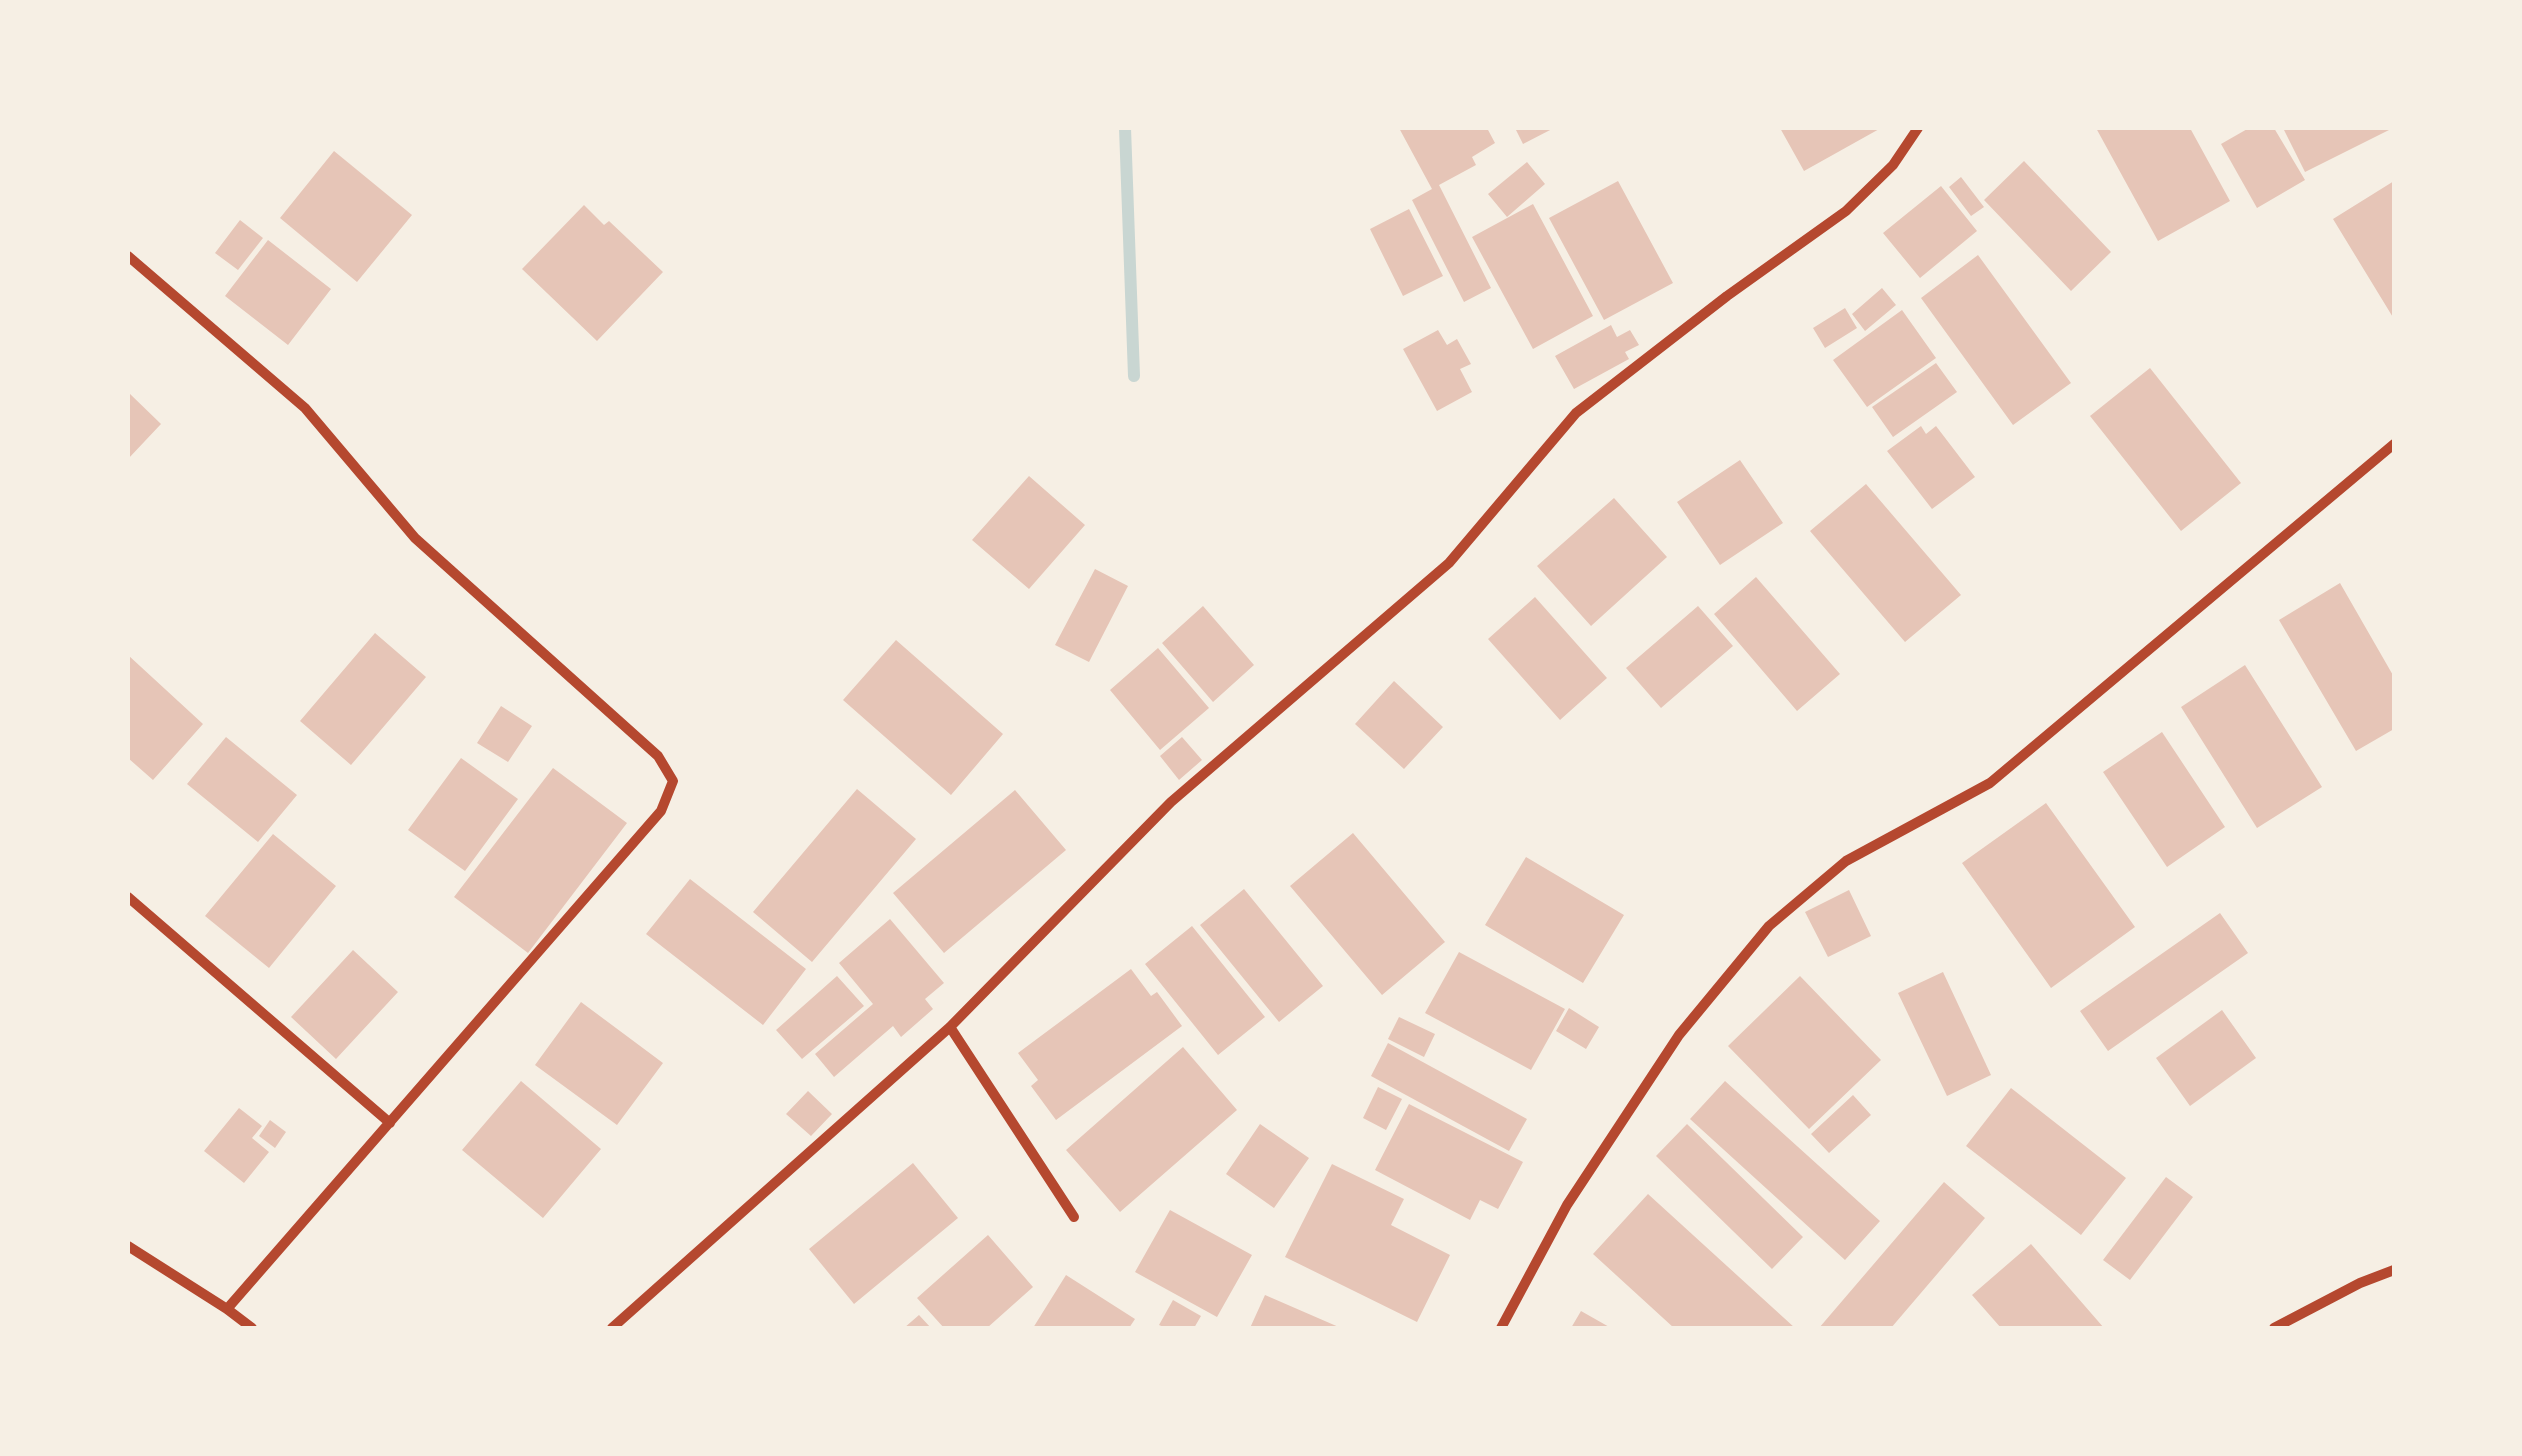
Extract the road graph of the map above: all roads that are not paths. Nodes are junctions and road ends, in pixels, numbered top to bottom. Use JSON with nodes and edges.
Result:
{"nodes":[{"id":1,"x":1918,"y":128,"type":"edge"},
{"id":2,"x":128,"y":256,"type":"edge"},
{"id":3,"x":2394,"y":444,"type":"edge"},
{"id":4,"x":128,"y":897,"type":"edge"},
{"id":5,"x":950,"y":1027,"type":"junction"},
{"id":6,"x":390,"y":1123,"type":"junction"},
{"id":7,"x":1074,"y":1217,"type":"dead end"},
{"id":8,"x":128,"y":1246,"type":"edge"},
{"id":9,"x":2394,"y":1270,"type":"edge"},
{"id":10,"x":227,"y":1309,"type":"junction"},
{"id":11,"x":619,"y":1326,"type":"edge"},
{"id":12,"x":252,"y":1328,"type":"edge"},
{"id":13,"x":1501,"y":1328,"type":"edge"},
{"id":14,"x":2274,"y":1328,"type":"edge"}],
"edges":[{"from":1,"to":5,"type":"street"},
{"from":2,"to":6,"type":"street"},
{"from":3,"to":13,"type":"street"},
{"from":4,"to":6,"type":"street"},
{"from":5,"to":7,"type":"street"},
{"from":5,"to":11,"type":"street"},
{"from":6,"to":10,"type":"street"},
{"from":8,"to":10,"type":"street"},
{"from":9,"to":14,"type":"street"},
{"from":10,"to":12,"type":"street"}]}
